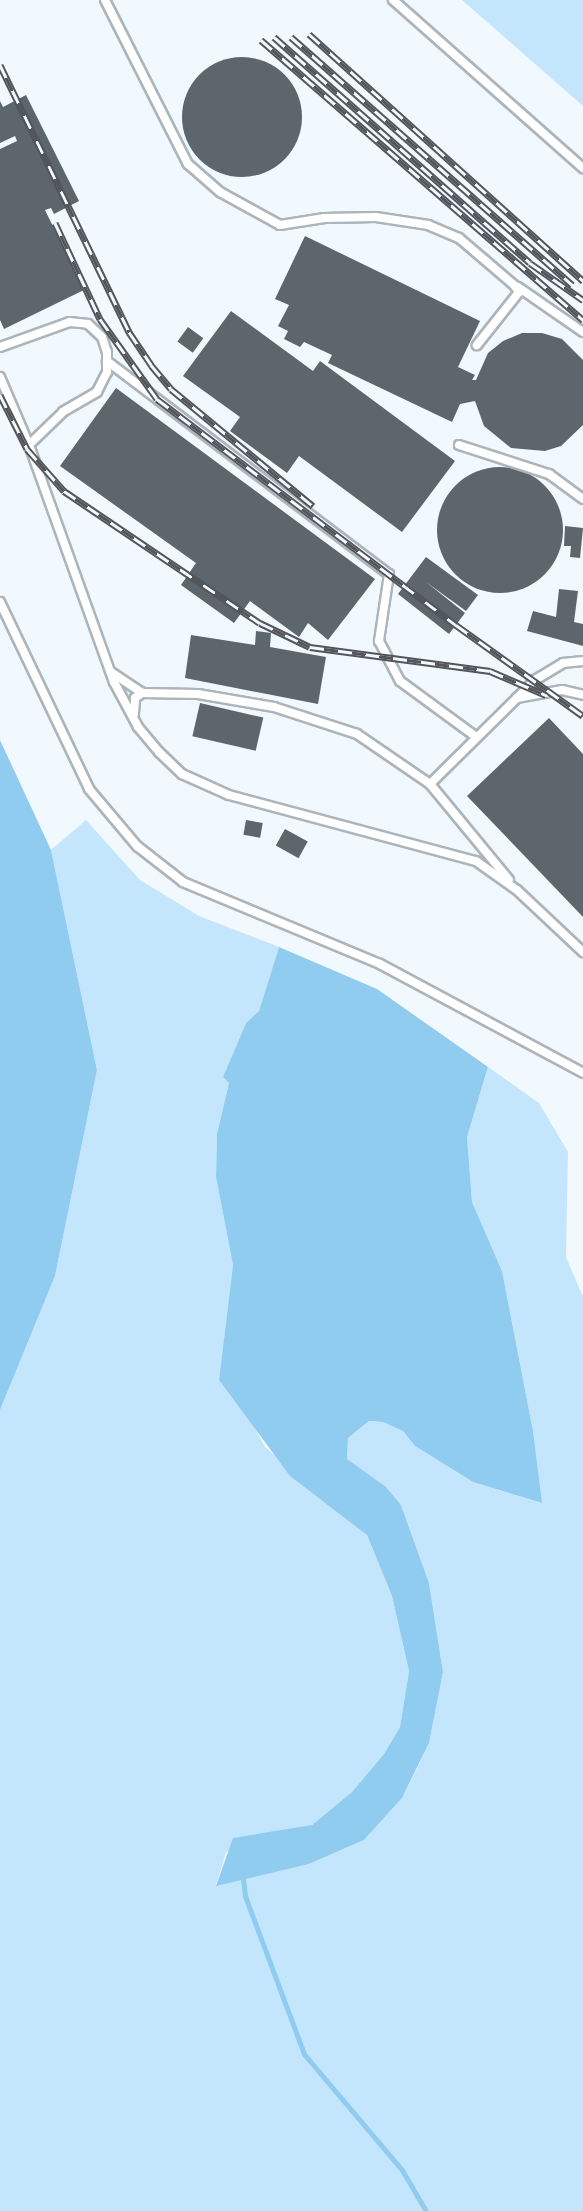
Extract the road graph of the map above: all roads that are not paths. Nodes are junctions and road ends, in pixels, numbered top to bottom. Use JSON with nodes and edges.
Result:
{"nodes":[{"id":1,"x":105,"y":0,"type":"edge"},
{"id":2,"x":393,"y":0,"type":"edge"},
{"id":3,"x":583,"y":168,"type":"edge"},
{"id":4,"x":514,"y":285,"type":"junction"},
{"id":5,"x":583,"y":332,"type":"edge"},
{"id":6,"x":477,"y":345,"type":"dead end"},
{"id":7,"x":0,"y":347,"type":"edge"},
{"id":8,"x":107,"y":361,"type":"junction"},
{"id":9,"x":0,"y":377,"type":"edge"},
{"id":10,"x":29,"y":445,"type":"junction"},
{"id":11,"x":459,"y":445,"type":"dead end"},
{"id":12,"x":583,"y":499,"type":"edge"},
{"id":13,"x":0,"y":602,"type":"edge"},
{"id":14,"x":583,"y":661,"type":"edge"},
{"id":15,"x":110,"y":671,"type":"junction"},
{"id":16,"x":142,"y":693,"type":"junction"},
{"id":17,"x":583,"y":695,"type":"edge"},
{"id":18,"x":514,"y":698,"type":"junction"},
{"id":19,"x":138,"y":727,"type":"junction"},
{"id":20,"x":475,"y":736,"type":"junction"},
{"id":21,"x":430,"y":784,"type":"junction"},
{"id":22,"x":517,"y":890,"type":"junction"},
{"id":23,"x":583,"y":952,"type":"edge"},
{"id":24,"x":583,"y":1073,"type":"edge"}],
"edges":[{"from":1,"to":4,"type":"lane"},
{"from":2,"to":3,"type":"lane"},
{"from":4,"to":5,"type":"lane"},
{"from":4,"to":6,"type":"lane"},
{"from":7,"to":8,"type":"lane"},
{"from":8,"to":10,"type":"lane"},
{"from":8,"to":20,"type":"lane"},
{"from":9,"to":10,"type":"lane"},
{"from":10,"to":15,"type":"lane"},
{"from":11,"to":12,"type":"lane"},
{"from":13,"to":24,"type":"lane"},
{"from":14,"to":18,"type":"lane"},
{"from":15,"to":16,"type":"lane"},
{"from":15,"to":19,"type":"lane"},
{"from":16,"to":19,"type":"lane"},
{"from":16,"to":21,"type":"lane"},
{"from":17,"to":18,"type":"lane"},
{"from":18,"to":20,"type":"lane"},
{"from":19,"to":22,"type":"lane"},
{"from":20,"to":21,"type":"lane"},
{"from":21,"to":22,"type":"lane"},
{"from":22,"to":23,"type":"lane"}]}
